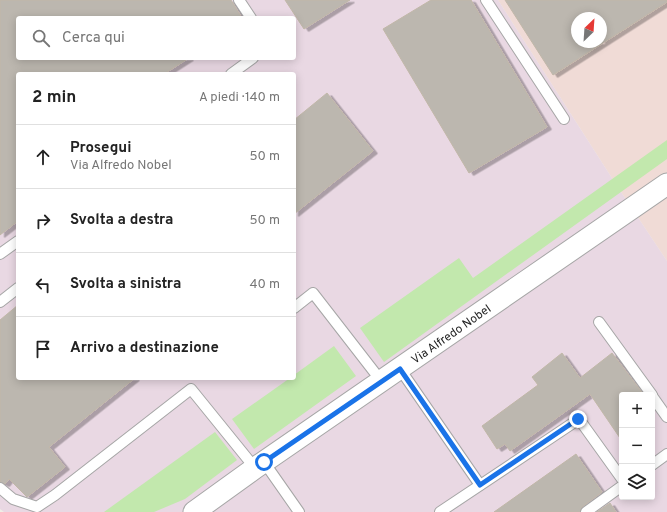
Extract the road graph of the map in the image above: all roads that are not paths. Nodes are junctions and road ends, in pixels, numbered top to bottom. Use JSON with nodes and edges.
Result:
{"nodes":[{"id":1,"x":239,"y":0,"type":"edge"},
{"id":2,"x":486,"y":0,"type":"edge"},
{"id":3,"x":250,"y":16,"type":"edge"},
{"id":4,"x":250,"y":60,"type":"edge"},
{"id":5,"x":234,"y":72,"type":"edge"},
{"id":6,"x":564,"y":119,"type":"dead end"},
{"id":7,"x":667,"y":184,"type":"edge"},
{"id":8,"x":16,"y":242,"type":"edge"},
{"id":9,"x":0,"y":254,"type":"edge"},
{"id":10,"x":16,"y":290,"type":"edge"},
{"id":11,"x":0,"y":302,"type":"edge"},
{"id":12,"x":296,"y":306,"type":"edge"},
{"id":13,"x":599,"y":322,"type":"dead end"},
{"id":14,"x":400,"y":369,"type":"junction"},
{"id":15,"x":382,"y":382,"type":"junction"},
{"id":16,"x":650,"y":392,"type":"edge"},
{"id":17,"x":655,"y":399,"type":"edge"},
{"id":18,"x":667,"y":417,"type":"edge"},
{"id":19,"x":667,"y":454,"type":"edge"},
{"id":20,"x":653,"y":464,"type":"edge"},
{"id":21,"x":260,"y":465,"type":"junction"},
{"id":22,"x":619,"y":475,"type":"edge"},
{"id":23,"x":480,"y":485,"type":"junction"},
{"id":24,"x":619,"y":488,"type":"edge"},
{"id":25,"x":1,"y":493,"type":"edge"},
{"id":26,"x":194,"y":511,"type":"edge"},
{"id":27,"x":298,"y":512,"type":"edge"},
{"id":28,"x":440,"y":512,"type":"edge"},
{"id":29,"x":586,"y":512,"type":"edge"}],
"edges":[{"from":1,"to":3,"type":"lane"},
{"from":2,"to":6,"type":"lane"},
{"from":4,"to":5,"type":"lane"},
{"from":7,"to":14,"type":"street","name":"Via Alfredo Nobel"},
{"from":8,"to":9,"type":"lane"},
{"from":10,"to":11,"type":"lane"},
{"from":12,"to":15,"type":"lane"},
{"from":13,"to":16,"type":"lane"},
{"from":14,"to":15,"type":"street","name":"Via Alfredo Nobel"},
{"from":14,"to":23,"type":"lane"},
{"from":15,"to":21,"type":"street","name":"Via Alfredo Nobel"},
{"from":17,"to":18,"type":"lane"},
{"from":19,"to":20,"type":"lane"},
{"from":21,"to":25,"type":"lane"},
{"from":21,"to":26,"type":"street","name":"Via Alfredo Nobel"},
{"from":21,"to":27,"type":"lane"},
{"from":22,"to":23,"type":"lane"},
{"from":23,"to":28,"type":"lane"},
{"from":24,"to":29,"type":"lane"}]}
